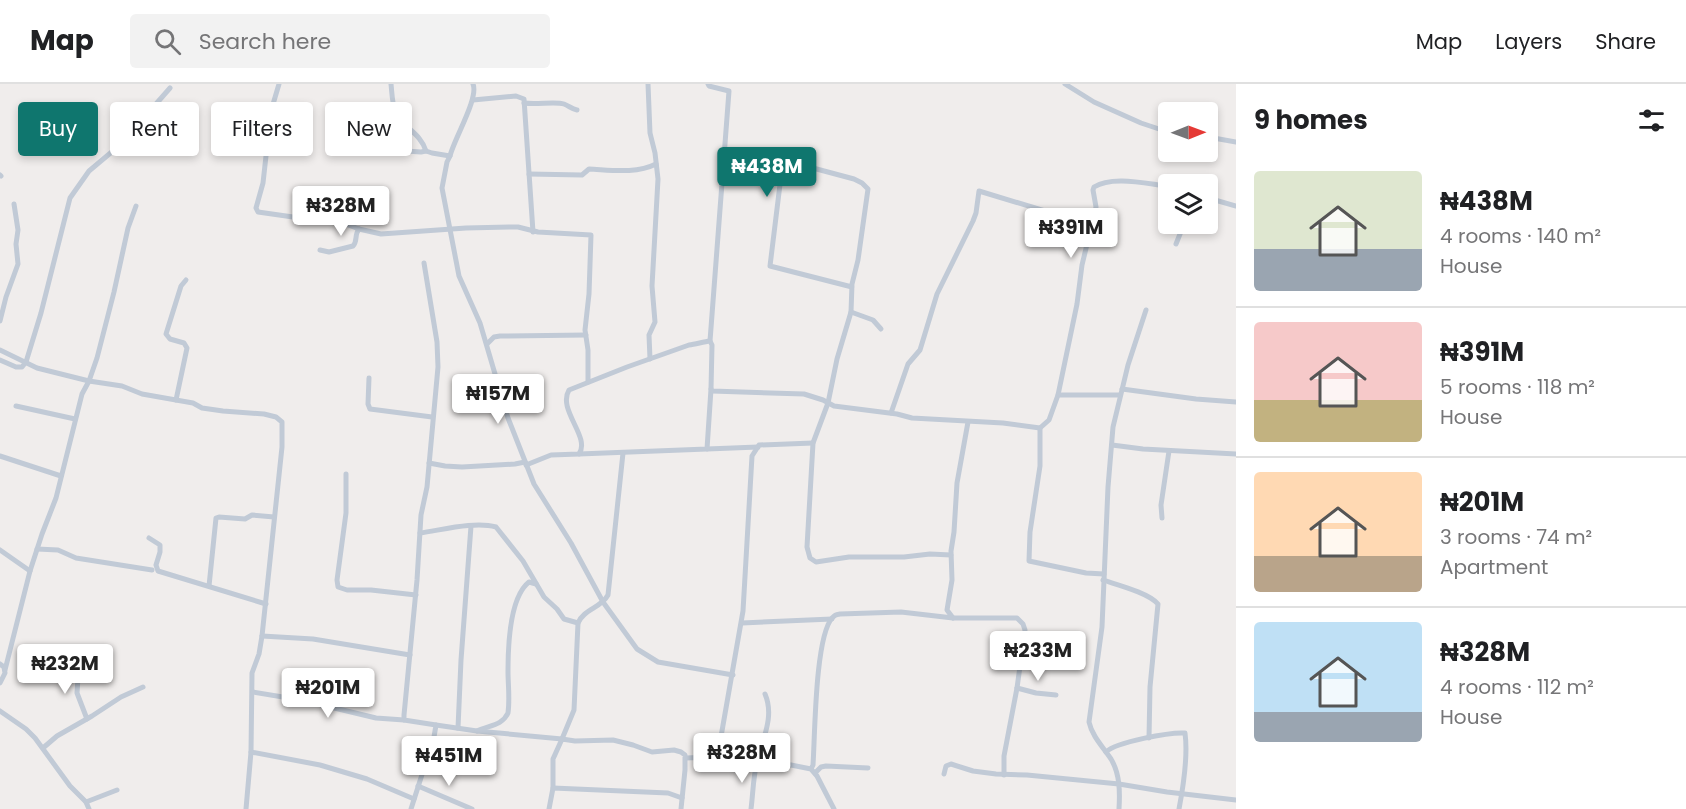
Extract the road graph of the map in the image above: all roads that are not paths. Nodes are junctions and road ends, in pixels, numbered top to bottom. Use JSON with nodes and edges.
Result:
{"nodes":[{"id":1,"x":279,"y":84,"type":"edge"},
{"id":2,"x":391,"y":84,"type":"edge"},
{"id":3,"x":473,"y":84,"type":"edge"},
{"id":4,"x":648,"y":84,"type":"edge"},
{"id":5,"x":708,"y":84,"type":"edge"},
{"id":6,"x":1065,"y":84,"type":"edge"},
{"id":7,"x":170,"y":88,"type":"dead end"},
{"id":8,"x":473,"y":100,"type":"junction"},
{"id":9,"x":525,"y":103,"type":"junction"},
{"id":10,"x":577,"y":110,"type":"dead end"},
{"id":11,"x":1158,"y":129,"type":"edge"},
{"id":12,"x":1218,"y":139,"type":"edge"},
{"id":13,"x":1236,"y":142,"type":"edge"},
{"id":14,"x":412,"y":151,"type":"edge"},
{"id":15,"x":426,"y":151,"type":"junction"},
{"id":16,"x":450,"y":156,"type":"junction"},
{"id":17,"x":656,"y":164,"type":"junction"},
{"id":18,"x":529,"y":174,"type":"junction"},
{"id":19,"x":1158,"y":185,"type":"edge"},
{"id":20,"x":1218,"y":201,"type":"edge"},
{"id":21,"x":14,"y":204,"type":"dead end"},
{"id":22,"x":136,"y":206,"type":"dead end"},
{"id":23,"x":1236,"y":206,"type":"edge"},
{"id":24,"x":1091,"y":225,"type":"junction"},
{"id":25,"x":359,"y":229,"type":"junction"},
{"id":26,"x":450,"y":230,"type":"junction"},
{"id":27,"x":533,"y":232,"type":"junction"},
{"id":28,"x":1180,"y":234,"type":"edge"},
{"id":29,"x":1176,"y":244,"type":"dead end"},
{"id":30,"x":320,"y":250,"type":"dead end"},
{"id":31,"x":424,"y":262,"type":"dead end"},
{"id":32,"x":186,"y":280,"type":"dead end"},
{"id":33,"x":852,"y":287,"type":"junction"},
{"id":34,"x":1146,"y":310,"type":"dead end"},
{"id":35,"x":851,"y":312,"type":"junction"},
{"id":36,"x":0,"y":321,"type":"edge"},
{"id":37,"x":881,"y":328,"type":"dead end"},
{"id":38,"x":586,"y":335,"type":"junction"},
{"id":39,"x":710,"y":341,"type":"junction"},
{"id":40,"x":487,"y":344,"type":"junction"},
{"id":41,"x":0,"y":350,"type":"edge"},
{"id":42,"x":650,"y":359,"type":"junction"},
{"id":43,"x":0,"y":360,"type":"edge"},
{"id":44,"x":26,"y":362,"type":"junction"},
{"id":45,"x":369,"y":378,"type":"dead end"},
{"id":46,"x":89,"y":381,"type":"junction"},
{"id":47,"x":588,"y":382,"type":"junction"},
{"id":48,"x":711,"y":389,"type":"junction"},
{"id":49,"x":1121,"y":392,"type":"junction"},
{"id":50,"x":1058,"y":395,"type":"junction"},
{"id":51,"x":176,"y":400,"type":"junction"},
{"id":52,"x":1236,"y":402,"type":"edge"},
{"id":53,"x":828,"y":403,"type":"junction"},
{"id":54,"x":16,"y":406,"type":"dead end"},
{"id":55,"x":891,"y":413,"type":"junction"},
{"id":56,"x":432,"y":417,"type":"junction"},
{"id":57,"x":75,"y":419,"type":"junction"},
{"id":58,"x":968,"y":422,"type":"junction"},
{"id":59,"x":1040,"y":428,"type":"junction"},
{"id":60,"x":813,"y":443,"type":"junction"},
{"id":61,"x":1112,"y":445,"type":"junction"},
{"id":62,"x":758,"y":447,"type":"junction"},
{"id":63,"x":707,"y":449,"type":"junction"},
{"id":64,"x":1169,"y":451,"type":"junction"},
{"id":65,"x":623,"y":453,"type":"junction"},
{"id":66,"x":579,"y":454,"type":"junction"},
{"id":67,"x":1236,"y":454,"type":"edge"},
{"id":68,"x":0,"y":456,"type":"edge"},
{"id":69,"x":429,"y":463,"type":"junction"},
{"id":70,"x":526,"y":463,"type":"junction"},
{"id":71,"x":346,"y":474,"type":"dead end"},
{"id":72,"x":61,"y":476,"type":"junction"},
{"id":73,"x":274,"y":517,"type":"junction"},
{"id":74,"x":1162,"y":518,"type":"dead end"},
{"id":75,"x":471,"y":526,"type":"junction"},
{"id":76,"x":420,"y":533,"type":"junction"},
{"id":77,"x":149,"y":538,"type":"dead end"},
{"id":78,"x":37,"y":549,"type":"junction"},
{"id":79,"x":0,"y":550,"type":"edge"},
{"id":80,"x":951,"y":555,"type":"junction"},
{"id":81,"x":152,"y":570,"type":"dead end"},
{"id":82,"x":30,"y":571,"type":"junction"},
{"id":83,"x":1104,"y":577,"type":"junction"},
{"id":84,"x":536,"y":584,"type":"junction"},
{"id":85,"x":209,"y":586,"type":"junction"},
{"id":86,"x":599,"y":594,"type":"junction"},
{"id":87,"x":416,"y":595,"type":"junction"},
{"id":88,"x":603,"y":602,"type":"junction"},
{"id":89,"x":266,"y":604,"type":"junction"},
{"id":90,"x":596,"y":607,"type":"junction"},
{"id":91,"x":947,"y":610,"type":"junction"},
{"id":92,"x":934,"y":615,"type":"junction"},
{"id":93,"x":953,"y":618,"type":"junction"},
{"id":94,"x":832,"y":619,"type":"junction"},
{"id":95,"x":578,"y":623,"type":"junction"},
{"id":96,"x":742,"y":623,"type":"junction"},
{"id":97,"x":262,"y":636,"type":"junction"},
{"id":98,"x":410,"y":655,"type":"junction"},
{"id":99,"x":79,"y":662,"type":"dead end"},
{"id":100,"x":0,"y":664,"type":"edge"},
{"id":101,"x":5,"y":670,"type":"junction"},
{"id":102,"x":733,"y":675,"type":"junction"},
{"id":103,"x":0,"y":683,"type":"edge"},
{"id":104,"x":143,"y":687,"type":"dead end"},
{"id":105,"x":1017,"y":688,"type":"junction"},
{"id":106,"x":253,"y":692,"type":"junction"},
{"id":107,"x":765,"y":694,"type":"dead end"},
{"id":108,"x":1056,"y":695,"type":"dead end"},
{"id":109,"x":0,"y":711,"type":"edge"},
{"id":110,"x":87,"y":719,"type":"junction"},
{"id":111,"x":405,"y":720,"type":"junction"},
{"id":112,"x":436,"y":725,"type":"junction"},
{"id":113,"x":458,"y":728,"type":"junction"},
{"id":114,"x":477,"y":731,"type":"junction"},
{"id":115,"x":1149,"y":738,"type":"junction"},
{"id":116,"x":562,"y":739,"type":"junction"},
{"id":117,"x":43,"y":748,"type":"junction"},
{"id":118,"x":719,"y":748,"type":"junction"},
{"id":119,"x":251,"y":752,"type":"junction"},
{"id":120,"x":1106,"y":752,"type":"junction"},
{"id":121,"x":711,"y":757,"type":"junction"},
{"id":122,"x":686,"y":758,"type":"junction"},
{"id":123,"x":726,"y":758,"type":"junction"},
{"id":124,"x":757,"y":763,"type":"junction"},
{"id":125,"x":868,"y":768,"type":"dead end"},
{"id":126,"x":813,"y":771,"type":"junction"},
{"id":127,"x":944,"y":774,"type":"dead end"},
{"id":128,"x":1004,"y":775,"type":"junction"},
{"id":129,"x":1119,"y":784,"type":"junction"},
{"id":130,"x":418,"y":786,"type":"junction"},
{"id":131,"x":553,"y":788,"type":"junction"},
{"id":132,"x":117,"y":790,"type":"dead end"},
{"id":133,"x":1182,"y":794,"type":"junction"},
{"id":134,"x":682,"y":798,"type":"junction"},
{"id":135,"x":414,"y":799,"type":"junction"},
{"id":136,"x":1236,"y":800,"type":"edge"},
{"id":137,"x":86,"y":802,"type":"junction"},
{"id":138,"x":89,"y":809,"type":"edge"},
{"id":139,"x":246,"y":809,"type":"edge"},
{"id":140,"x":411,"y":809,"type":"edge"},
{"id":141,"x":472,"y":809,"type":"edge"},
{"id":142,"x":549,"y":809,"type":"edge"},
{"id":143,"x":681,"y":809,"type":"edge"},
{"id":144,"x":751,"y":809,"type":"edge"},
{"id":145,"x":834,"y":809,"type":"edge"},
{"id":146,"x":1119,"y":809,"type":"edge"},
{"id":147,"x":1179,"y":809,"type":"edge"}],
"edges":[{"from":1,"to":25,"type":"street"},
{"from":2,"to":15,"type":"street"},
{"from":3,"to":8,"type":"street"},
{"from":4,"to":17,"type":"street"},
{"from":5,"to":39,"type":"street"},
{"from":6,"to":11,"type":"street"},
{"from":7,"to":44,"type":"street"},
{"from":8,"to":9,"type":"street"},
{"from":8,"to":16,"type":"street"},
{"from":9,"to":10,"type":"street"},
{"from":9,"to":18,"type":"street"},
{"from":12,"to":13,"type":"street"},
{"from":14,"to":15,"type":"street"},
{"from":15,"to":16,"type":"street"},
{"from":16,"to":26,"type":"street"},
{"from":17,"to":18,"type":"street"},
{"from":17,"to":42,"type":"street"},
{"from":18,"to":27,"type":"street"},
{"from":19,"to":24,"type":"street"},
{"from":20,"to":23,"type":"street"},
{"from":21,"to":36,"type":"street"},
{"from":22,"to":46,"type":"street"},
{"from":24,"to":50,"type":"street"},
{"from":24,"to":55,"type":"street"},
{"from":25,"to":26,"type":"street"},
{"from":25,"to":30,"type":"street"},
{"from":26,"to":27,"type":"street"},
{"from":26,"to":40,"type":"street"},
{"from":27,"to":38,"type":"street"},
{"from":28,"to":29,"type":"street"},
{"from":31,"to":56,"type":"street"},
{"from":32,"to":51,"type":"street"},
{"from":33,"to":33,"type":"street"},
{"from":33,"to":35,"type":"street"},
{"from":34,"to":49,"type":"street"},
{"from":35,"to":37,"type":"street"},
{"from":35,"to":53,"type":"street"},
{"from":38,"to":40,"type":"street"},
{"from":38,"to":47,"type":"street"},
{"from":39,"to":42,"type":"street"},
{"from":39,"to":48,"type":"street"},
{"from":40,"to":70,"type":"street"},
{"from":41,"to":44,"type":"street"},
{"from":42,"to":47,"type":"street"},
{"from":43,"to":44,"type":"street"},
{"from":44,"to":46,"type":"street"},
{"from":45,"to":56,"type":"street"},
{"from":46,"to":51,"type":"street"},
{"from":46,"to":57,"type":"street"},
{"from":47,"to":66,"type":"street"},
{"from":48,"to":53,"type":"street"},
{"from":48,"to":63,"type":"street"},
{"from":49,"to":50,"type":"street"},
{"from":49,"to":52,"type":"street"},
{"from":49,"to":61,"type":"street"},
{"from":50,"to":59,"type":"street"},
{"from":51,"to":73,"type":"street"},
{"from":53,"to":55,"type":"street"},
{"from":53,"to":60,"type":"street"},
{"from":54,"to":57,"type":"street"},
{"from":55,"to":58,"type":"street"},
{"from":56,"to":69,"type":"street"},
{"from":57,"to":72,"type":"street"},
{"from":58,"to":59,"type":"street"},
{"from":58,"to":80,"type":"street"},
{"from":59,"to":83,"type":"street"},
{"from":60,"to":62,"type":"street"},
{"from":60,"to":80,"type":"street"},
{"from":61,"to":64,"type":"street"},
{"from":61,"to":83,"type":"street"},
{"from":62,"to":63,"type":"street"},
{"from":62,"to":96,"type":"street"},
{"from":63,"to":65,"type":"street"},
{"from":64,"to":67,"type":"street"},
{"from":64,"to":74,"type":"street"},
{"from":65,"to":66,"type":"street"},
{"from":65,"to":88,"type":"street"},
{"from":66,"to":70,"type":"street"},
{"from":68,"to":72,"type":"street"},
{"from":69,"to":70,"type":"street"},
{"from":69,"to":76,"type":"street"},
{"from":70,"to":86,"type":"street"},
{"from":71,"to":87,"type":"street"},
{"from":72,"to":78,"type":"street"},
{"from":73,"to":85,"type":"street"},
{"from":73,"to":89,"type":"street"},
{"from":75,"to":76,"type":"street"},
{"from":75,"to":84,"type":"street"},
{"from":75,"to":113,"type":"street"},
{"from":76,"to":87,"type":"street"},
{"from":77,"to":85,"type":"street"},
{"from":78,"to":81,"type":"street"},
{"from":78,"to":82,"type":"street"},
{"from":79,"to":82,"type":"street"},
{"from":80,"to":91,"type":"street"},
{"from":82,"to":101,"type":"street"},
{"from":83,"to":115,"type":"street"},
{"from":83,"to":120,"type":"street"},
{"from":84,"to":95,"type":"street"},
{"from":84,"to":114,"type":"street"},
{"from":85,"to":89,"type":"street"},
{"from":86,"to":88,"type":"street"},
{"from":86,"to":90,"type":"street"},
{"from":87,"to":98,"type":"street"},
{"from":88,"to":90,"type":"street"},
{"from":88,"to":102,"type":"street"},
{"from":89,"to":97,"type":"street"},
{"from":90,"to":95,"type":"street"},
{"from":91,"to":92,"type":"street"},
{"from":91,"to":93,"type":"street"},
{"from":92,"to":93,"type":"street"},
{"from":92,"to":94,"type":"street"},
{"from":93,"to":105,"type":"street"},
{"from":94,"to":96,"type":"street"},
{"from":94,"to":126,"type":"street"},
{"from":95,"to":116,"type":"street"},
{"from":96,"to":102,"type":"street"},
{"from":97,"to":98,"type":"street"},
{"from":97,"to":106,"type":"street"},
{"from":98,"to":111,"type":"street"},
{"from":99,"to":110,"type":"street"},
{"from":100,"to":101,"type":"street"},
{"from":101,"to":103,"type":"street"},
{"from":102,"to":118,"type":"street"},
{"from":104,"to":110,"type":"street"},
{"from":105,"to":108,"type":"street"},
{"from":105,"to":128,"type":"street"},
{"from":106,"to":111,"type":"street"},
{"from":106,"to":119,"type":"street"},
{"from":107,"to":124,"type":"street"},
{"from":109,"to":117,"type":"street"},
{"from":110,"to":117,"type":"street"},
{"from":111,"to":112,"type":"street"},
{"from":112,"to":113,"type":"street"},
{"from":112,"to":130,"type":"street"},
{"from":113,"to":114,"type":"street"},
{"from":114,"to":116,"type":"street"},
{"from":115,"to":120,"type":"street"},
{"from":115,"to":133,"type":"street"},
{"from":116,"to":122,"type":"street"},
{"from":116,"to":131,"type":"street"},
{"from":117,"to":137,"type":"street"},
{"from":118,"to":121,"type":"street"},
{"from":118,"to":123,"type":"street"},
{"from":119,"to":135,"type":"street"},
{"from":119,"to":139,"type":"street"},
{"from":120,"to":129,"type":"street"},
{"from":121,"to":122,"type":"street"},
{"from":121,"to":123,"type":"street"},
{"from":122,"to":134,"type":"street"},
{"from":123,"to":124,"type":"street"},
{"from":124,"to":126,"type":"street"},
{"from":124,"to":144,"type":"street"},
{"from":125,"to":126,"type":"street"},
{"from":126,"to":145,"type":"street"},
{"from":127,"to":128,"type":"street"},
{"from":128,"to":129,"type":"street"},
{"from":129,"to":133,"type":"street"},
{"from":129,"to":146,"type":"street"},
{"from":130,"to":135,"type":"street"},
{"from":130,"to":141,"type":"street"},
{"from":131,"to":134,"type":"street"},
{"from":131,"to":142,"type":"street"},
{"from":132,"to":137,"type":"street"},
{"from":133,"to":136,"type":"street"},
{"from":133,"to":147,"type":"street"},
{"from":134,"to":143,"type":"street"},
{"from":135,"to":140,"type":"street"},
{"from":137,"to":138,"type":"street"}]}
